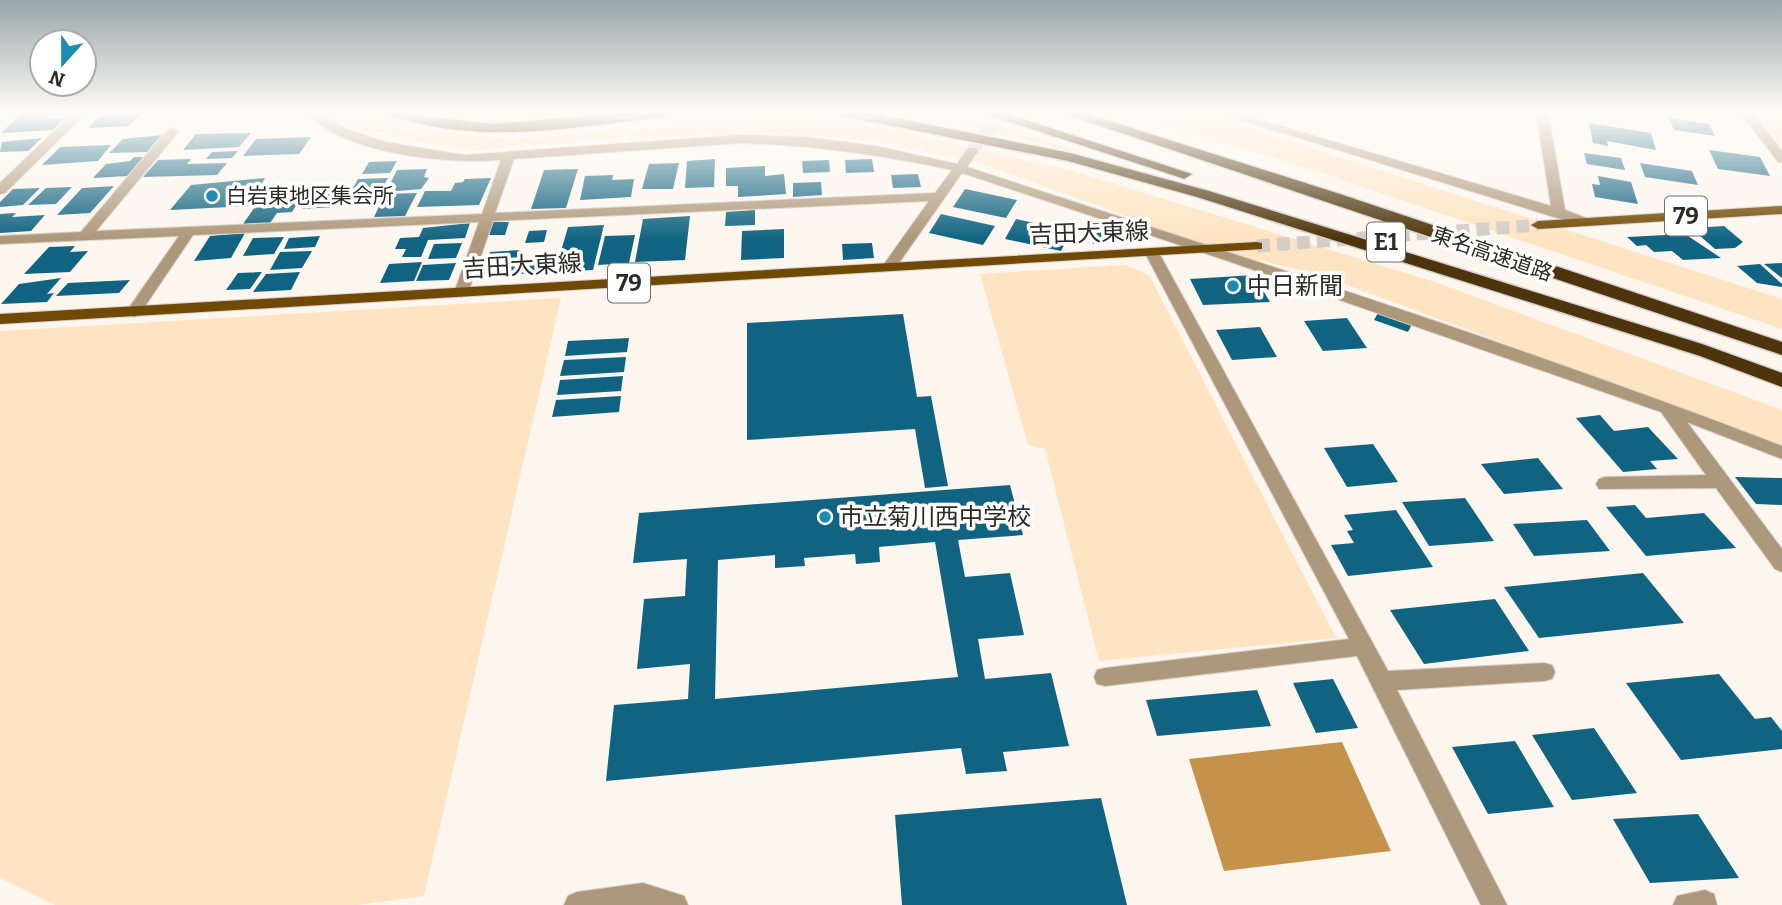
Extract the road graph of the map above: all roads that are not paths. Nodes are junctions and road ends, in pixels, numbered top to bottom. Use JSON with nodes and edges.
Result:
{"nodes":[{"id":1,"x":37,"y":154,"type":"edge"},
{"id":2,"x":153,"y":154,"type":"edge"},
{"id":3,"x":428,"y":154,"type":"edge"},
{"id":4,"x":554,"y":154,"type":"edge"},
{"id":5,"x":896,"y":154,"type":"edge"},
{"id":6,"x":970,"y":154,"type":"tunnel mouth"},
{"id":7,"x":1056,"y":154,"type":"edge"},
{"id":8,"x":1122,"y":154,"type":"edge"},
{"id":9,"x":1199,"y":154,"type":"edge"},
{"id":10,"x":1361,"y":154,"type":"edge"},
{"id":11,"x":1549,"y":154,"type":"edge"},
{"id":12,"x":508,"y":158,"type":"junction"},
{"id":13,"x":959,"y":168,"type":"junction"},
{"id":14,"x":0,"y":190,"type":"edge"},
{"id":15,"x":939,"y":197,"type":"junction"},
{"id":16,"x":1782,"y":210,"type":"edge"},
{"id":17,"x":1559,"y":214,"type":"junction"},
{"id":18,"x":486,"y":218,"type":"junction"},
{"id":19,"x":1590,"y":222,"type":"junction"},
{"id":20,"x":1538,"y":225,"type":"tunnel mouth"},
{"id":21,"x":189,"y":231,"type":"junction"},
{"id":22,"x":85,"y":236,"type":"junction"},
{"id":23,"x":0,"y":240,"type":"edge"},
{"id":24,"x":1257,"y":246,"type":"tunnel mouth"},
{"id":25,"x":1210,"y":250,"type":"junction"},
{"id":26,"x":1152,"y":253,"type":"junction"},
{"id":27,"x":889,"y":267,"type":"junction"},
{"id":28,"x":461,"y":293,"type":"junction"},
{"id":29,"x":134,"y":312,"type":"junction"},
{"id":30,"x":0,"y":319,"type":"edge"},
{"id":31,"x":1782,"y":349,"type":"edge"},
{"id":32,"x":1709,"y":353,"type":"junction"},
{"id":33,"x":1782,"y":380,"type":"edge"},
{"id":34,"x":1667,"y":408,"type":"junction"},
{"id":35,"x":1782,"y":453,"type":"edge"},
{"id":36,"x":1720,"y":481,"type":"junction"},
{"id":37,"x":1605,"y":484,"type":"dead end"},
{"id":38,"x":1782,"y":564,"type":"edge"},
{"id":39,"x":1363,"y":646,"type":"junction"},
{"id":40,"x":1544,"y":672,"type":"dead end"},
{"id":41,"x":1105,"y":677,"type":"dead end"},
{"id":42,"x":1382,"y":681,"type":"junction"},
{"id":43,"x":577,"y":905,"type":"edge"},
{"id":44,"x":675,"y":905,"type":"edge"},
{"id":45,"x":1494,"y":905,"type":"edge"}],
"edges":[{"from":1,"to":14,"type":"street"},
{"from":2,"to":22,"type":"street"},
{"from":3,"to":12,"type":"street"},
{"from":4,"to":12,"type":"street"},
{"from":5,"to":13,"type":"street"},
{"from":6,"to":13,"type":"street"},
{"from":7,"to":32,"type":"highway"},
{"from":8,"to":32,"type":"highway","name":"東名高速道路","number":"E1"},
{"from":9,"to":31,"type":"highway","name":"東名高速道路","number":"E1"},
{"from":10,"to":17,"type":"street"},
{"from":11,"to":17,"type":"street"},
{"from":12,"to":18,"type":"street"},
{"from":13,"to":15,"type":"street"},
{"from":13,"to":25,"type":"street"},
{"from":15,"to":18,"type":"street"},
{"from":15,"to":27,"type":"street"},
{"from":16,"to":19,"type":"main road","number":"79"},
{"from":17,"to":19,"type":"street"},
{"from":18,"to":21,"type":"street"},
{"from":18,"to":28,"type":"street"},
{"from":19,"to":20,"type":"main road","number":"79"},
{"from":21,"to":22,"type":"street"},
{"from":21,"to":29,"type":"street"},
{"from":22,"to":23,"type":"street"},
{"from":24,"to":25,"type":"main road","name":"吉田大東線","number":"79"},
{"from":25,"to":26,"type":"main road","name":"吉田大東線","number":"79"},
{"from":25,"to":34,"type":"street"},
{"from":26,"to":27,"type":"main road","name":"吉田大東線","number":"79"},
{"from":26,"to":39,"type":"street"},
{"from":27,"to":28,"type":"main road","name":"吉田大東線","number":"79"},
{"from":28,"to":29,"type":"main road","name":"吉田大東線","number":"79"},
{"from":29,"to":30,"type":"main road","name":"吉田大東線","number":"79"},
{"from":32,"to":33,"type":"highway","name":"東名高速道路","number":"E1"},
{"from":34,"to":35,"type":"street"},
{"from":34,"to":36,"type":"street"},
{"from":36,"to":37,"type":"street"},
{"from":36,"to":38,"type":"street"},
{"from":39,"to":41,"type":"street"},
{"from":39,"to":42,"type":"street"},
{"from":40,"to":42,"type":"street"},
{"from":42,"to":45,"type":"street"},
{"from":43,"to":44,"type":"street"}]}
